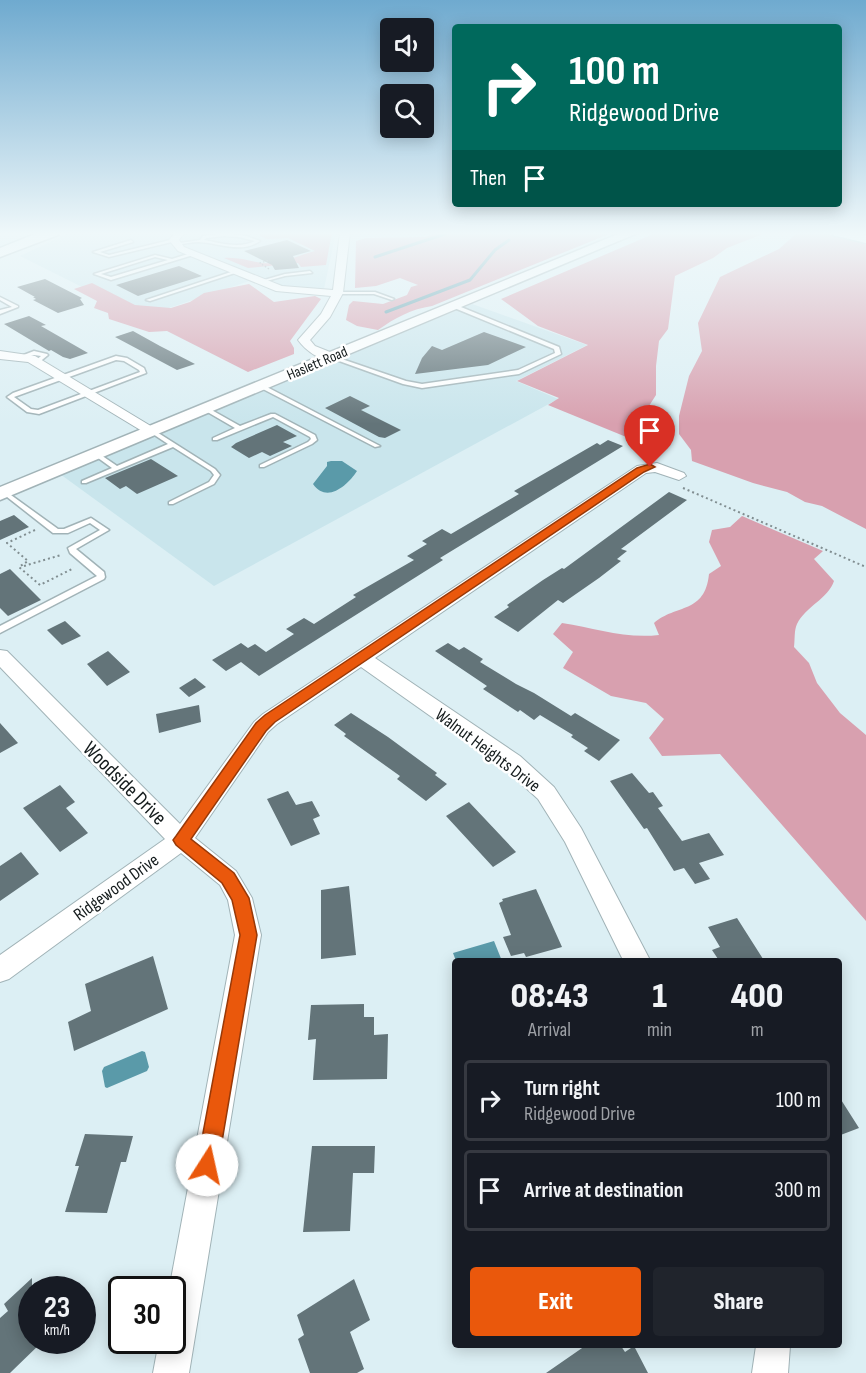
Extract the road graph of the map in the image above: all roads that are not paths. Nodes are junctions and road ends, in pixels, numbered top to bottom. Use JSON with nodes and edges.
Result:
{"nodes":[{"id":1,"x":159,"y":296,"type":"edge"},
{"id":2,"x":336,"y":296,"type":"edge"},
{"id":3,"x":384,"y":296,"type":"edge"},
{"id":4,"x":478,"y":296,"type":"edge"},
{"id":5,"x":0,"y":298,"type":"edge"},
{"id":6,"x":392,"y":299,"type":"dead end"},
{"id":7,"x":147,"y":300,"type":"dead end"},
{"id":8,"x":454,"y":306,"type":"junction"},
{"id":9,"x":0,"y":312,"type":"edge"},
{"id":10,"x":0,"y":355,"type":"edge"},
{"id":11,"x":331,"y":357,"type":"junction"},
{"id":12,"x":61,"y":377,"type":"junction"},
{"id":13,"x":261,"y":386,"type":"junction"},
{"id":14,"x":89,"y":394,"type":"junction"},
{"id":15,"x":206,"y":409,"type":"junction"},
{"id":16,"x":240,"y":428,"type":"junction"},
{"id":17,"x":147,"y":433,"type":"junction"},
{"id":18,"x":214,"y":439,"type":"dead end"},
{"id":19,"x":172,"y":445,"type":"junction"},
{"id":20,"x":376,"y":446,"type":"dead end"},
{"id":21,"x":96,"y":454,"type":"junction"},
{"id":22,"x":262,"y":466,"type":"dead end"},
{"id":23,"x":116,"y":468,"type":"junction"},
{"id":24,"x":679,"y":476,"type":"dead end"},
{"id":25,"x":84,"y":482,"type":"dead end"},
{"id":26,"x":2,"y":493,"type":"edge"},
{"id":27,"x":171,"y":503,"type":"dead end"},
{"id":28,"x":0,"y":630,"type":"edge"},
{"id":29,"x":0,"y":656,"type":"edge"},
{"id":30,"x":362,"y":658,"type":"junction"},
{"id":31,"x":181,"y":840,"type":"junction"},
{"id":32,"x":637,"y":958,"type":"edge"},
{"id":33,"x":0,"y":970,"type":"edge"},
{"id":34,"x":773,"y":1348,"type":"edge"},
{"id":35,"x":171,"y":1373,"type":"edge"},
{"id":36,"x":770,"y":1373,"type":"edge"}],
"edges":[{"from":1,"to":7,"type":"lane"},
{"from":2,"to":11,"type":"street"},
{"from":3,"to":6,"type":"lane"},
{"from":4,"to":8,"type":"main road","name":"Haslett Road"},
{"from":5,"to":9,"type":"lane"},
{"from":8,"to":11,"type":"main road","name":"Haslett Road"},
{"from":8,"to":11,"type":"lane"},
{"from":10,"to":12,"type":"street"},
{"from":11,"to":13,"type":"main road","name":"Haslett Road"},
{"from":12,"to":14,"type":"street"},
{"from":12,"to":14,"type":"lane"},
{"from":12,"to":14,"type":"lane"},
{"from":13,"to":15,"type":"main road","name":"Haslett Road"},
{"from":13,"to":20,"type":"lane"},
{"from":14,"to":17,"type":"street"},
{"from":15,"to":16,"type":"lane"},
{"from":15,"to":17,"type":"main road","name":"Haslett Road"},
{"from":16,"to":18,"type":"lane"},
{"from":16,"to":22,"type":"lane"},
{"from":17,"to":19,"type":"lane"},
{"from":17,"to":21,"type":"main road","name":"Haslett Road"},
{"from":19,"to":23,"type":"lane"},
{"from":19,"to":27,"type":"lane"},
{"from":21,"to":23,"type":"lane"},
{"from":21,"to":26,"type":"main road","name":"Haslett Road"},
{"from":23,"to":25,"type":"lane"},
{"from":24,"to":30,"type":"street","name":"Ridgewood Drive"},
{"from":26,"to":28,"type":"lane"},
{"from":29,"to":31,"type":"street","name":"Woodside Drive"},
{"from":30,"to":31,"type":"street","name":"Ridgewood Drive"},
{"from":30,"to":32,"type":"street","name":"Walnut Heights Drive"},
{"from":31,"to":33,"type":"street","name":"Ridgewood Drive"},
{"from":31,"to":35,"type":"street","name":"Woodside Drive"},
{"from":34,"to":36,"type":"street"}]}
